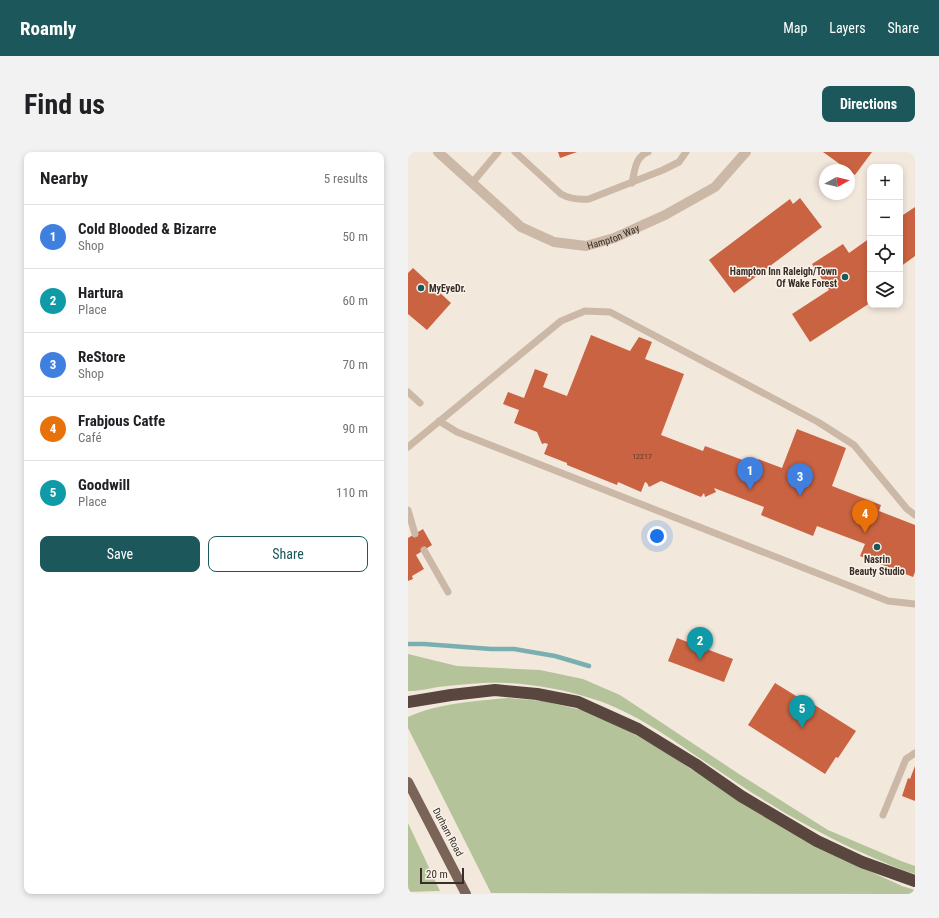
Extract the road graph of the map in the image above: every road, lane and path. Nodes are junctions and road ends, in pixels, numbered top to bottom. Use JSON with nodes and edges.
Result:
{"nodes":[{"id":1,"x":438,"y":152,"type":"edge"},
{"id":2,"x":498,"y":152,"type":"edge"},
{"id":3,"x":515,"y":152,"type":"edge"},
{"id":4,"x":648,"y":152,"type":"edge"},
{"id":5,"x":686,"y":152,"type":"edge"},
{"id":6,"x":746,"y":152,"type":"edge"},
{"id":7,"x":472,"y":183,"type":"junction"},
{"id":8,"x":632,"y":183,"type":"junction"},
{"id":9,"x":409,"y":394,"type":"edge"},
{"id":10,"x":420,"y":403,"type":"dead end"},
{"id":11,"x":439,"y":421,"type":"junction"},
{"id":12,"x":408,"y":447,"type":"edge"},
{"id":13,"x":408,"y":510,"type":"edge"},
{"id":14,"x":915,"y":515,"type":"edge"},
{"id":15,"x":415,"y":534,"type":"dead end"},
{"id":16,"x":424,"y":550,"type":"dead end"},
{"id":17,"x":448,"y":592,"type":"dead end"},
{"id":18,"x":915,"y":604,"type":"edge"},
{"id":19,"x":408,"y":702,"type":"edge"},
{"id":20,"x":915,"y":753,"type":"edge"},
{"id":21,"x":408,"y":782,"type":"edge"},
{"id":22,"x":883,"y":816,"type":"dead end"},
{"id":23,"x":915,"y":881,"type":"edge"},
{"id":24,"x":466,"y":894,"type":"edge"}],
"edges":[{"from":1,"to":7,"type":"street","name":"Hampton Way"},
{"from":2,"to":7,"type":"lane"},
{"from":3,"to":8,"type":"lane"},
{"from":4,"to":8,"type":"lane"},
{"from":5,"to":8,"type":"lane"},
{"from":6,"to":7,"type":"street","name":"Hampton Way"},
{"from":9,"to":10,"type":"lane"},
{"from":11,"to":12,"type":"lane"},
{"from":11,"to":14,"type":"lane"},
{"from":11,"to":18,"type":"lane"},
{"from":13,"to":15,"type":"lane"},
{"from":16,"to":17,"type":"lane"},
{"from":19,"to":23,"type":"highway"},
{"from":20,"to":22,"type":"lane"},
{"from":21,"to":24,"type":"main road","name":"Durham Road"}]}
